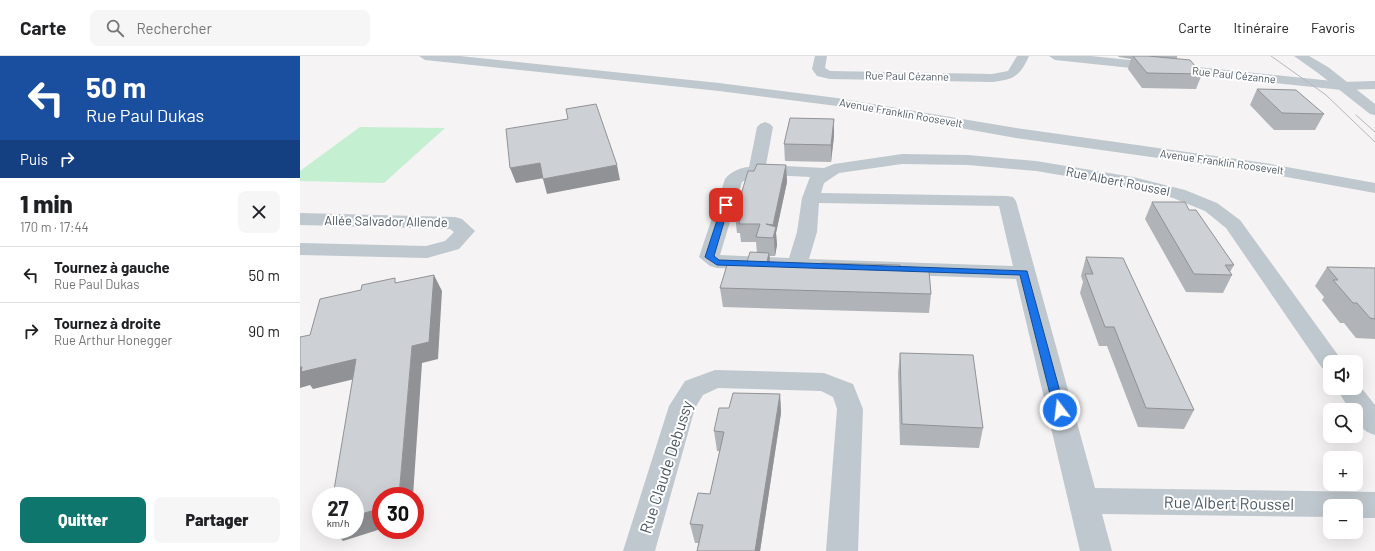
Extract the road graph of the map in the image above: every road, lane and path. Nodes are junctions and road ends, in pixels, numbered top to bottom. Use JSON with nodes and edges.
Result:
{"nodes":[{"id":1,"x":425,"y":56,"type":"edge"},
{"id":2,"x":499,"y":56,"type":"edge"},
{"id":3,"x":821,"y":56,"type":"edge"},
{"id":4,"x":1023,"y":56,"type":"edge"},
{"id":5,"x":1055,"y":56,"type":"edge"},
{"id":6,"x":1300,"y":56,"type":"edge"},
{"id":7,"x":1075,"y":57,"type":"edge"},
{"id":8,"x":1375,"y":85,"type":"edge"},
{"id":9,"x":1342,"y":86,"type":"junction"},
{"id":10,"x":1375,"y":111,"type":"edge"},
{"id":11,"x":988,"y":114,"type":"dead end"},
{"id":12,"x":765,"y":127,"type":"dead end"},
{"id":13,"x":1120,"y":134,"type":"dead end"},
{"id":14,"x":757,"y":171,"type":"junction"},
{"id":15,"x":828,"y":173,"type":"junction"},
{"id":16,"x":1375,"y":177,"type":"edge"},
{"id":17,"x":1375,"y":188,"type":"edge"},
{"id":18,"x":811,"y":198,"type":"junction"},
{"id":19,"x":300,"y":219,"type":"edge"},
{"id":20,"x":300,"y":249,"type":"edge"},
{"id":21,"x":797,"y":265,"type":"junction"},
{"id":22,"x":1024,"y":272,"type":"junction"},
{"id":23,"x":1326,"y":355,"type":"edge"},
{"id":24,"x":1354,"y":395,"type":"edge"},
{"id":25,"x":1375,"y":425,"type":"edge"},
{"id":26,"x":1084,"y":501,"type":"junction"},
{"id":27,"x":1375,"y":505,"type":"edge"},
{"id":28,"x":639,"y":551,"type":"edge"},
{"id":29,"x":842,"y":551,"type":"edge"},
{"id":30,"x":1096,"y":551,"type":"edge"}],
"edges":[{"from":1,"to":17,"type":"street","name":"Avenue Franklin Roosevelt"},
{"from":2,"to":11,"type":"street","name":"Avenue Franklin Roosevelt"},
{"from":3,"to":4,"type":"street","name":"Rue Paul Cézanne"},
{"from":5,"to":7,"type":"street","name":"Rue Paul Cézanne"},
{"from":6,"to":9,"type":"street"},
{"from":7,"to":9,"type":"street","name":"Rue Paul Cézanne"},
{"from":8,"to":9,"type":"street","name":"Rue Paul Cézanne"},
{"from":9,"to":10,"type":"street"},
{"from":12,"to":14,"type":"street"},
{"from":13,"to":16,"type":"street","name":"Avenue Franklin Roosevelt"},
{"from":14,"to":15,"type":"street"},
{"from":14,"to":21,"type":"street"},
{"from":15,"to":18,"type":"street"},
{"from":15,"to":23,"type":"street","name":"Rue Albert Roussel"},
{"from":18,"to":21,"type":"street"},
{"from":18,"to":22,"type":"street"},
{"from":19,"to":20,"type":"street","name":"Allée Salvador Allende"},
{"from":21,"to":22,"type":"street"},
{"from":22,"to":26,"type":"street"},
{"from":24,"to":25,"type":"street"},
{"from":26,"to":27,"type":"street","name":"Rue Albert Roussel"},
{"from":26,"to":30,"type":"street"},
{"from":28,"to":29,"type":"street","name":"Rue Claude Debussy"}]}
